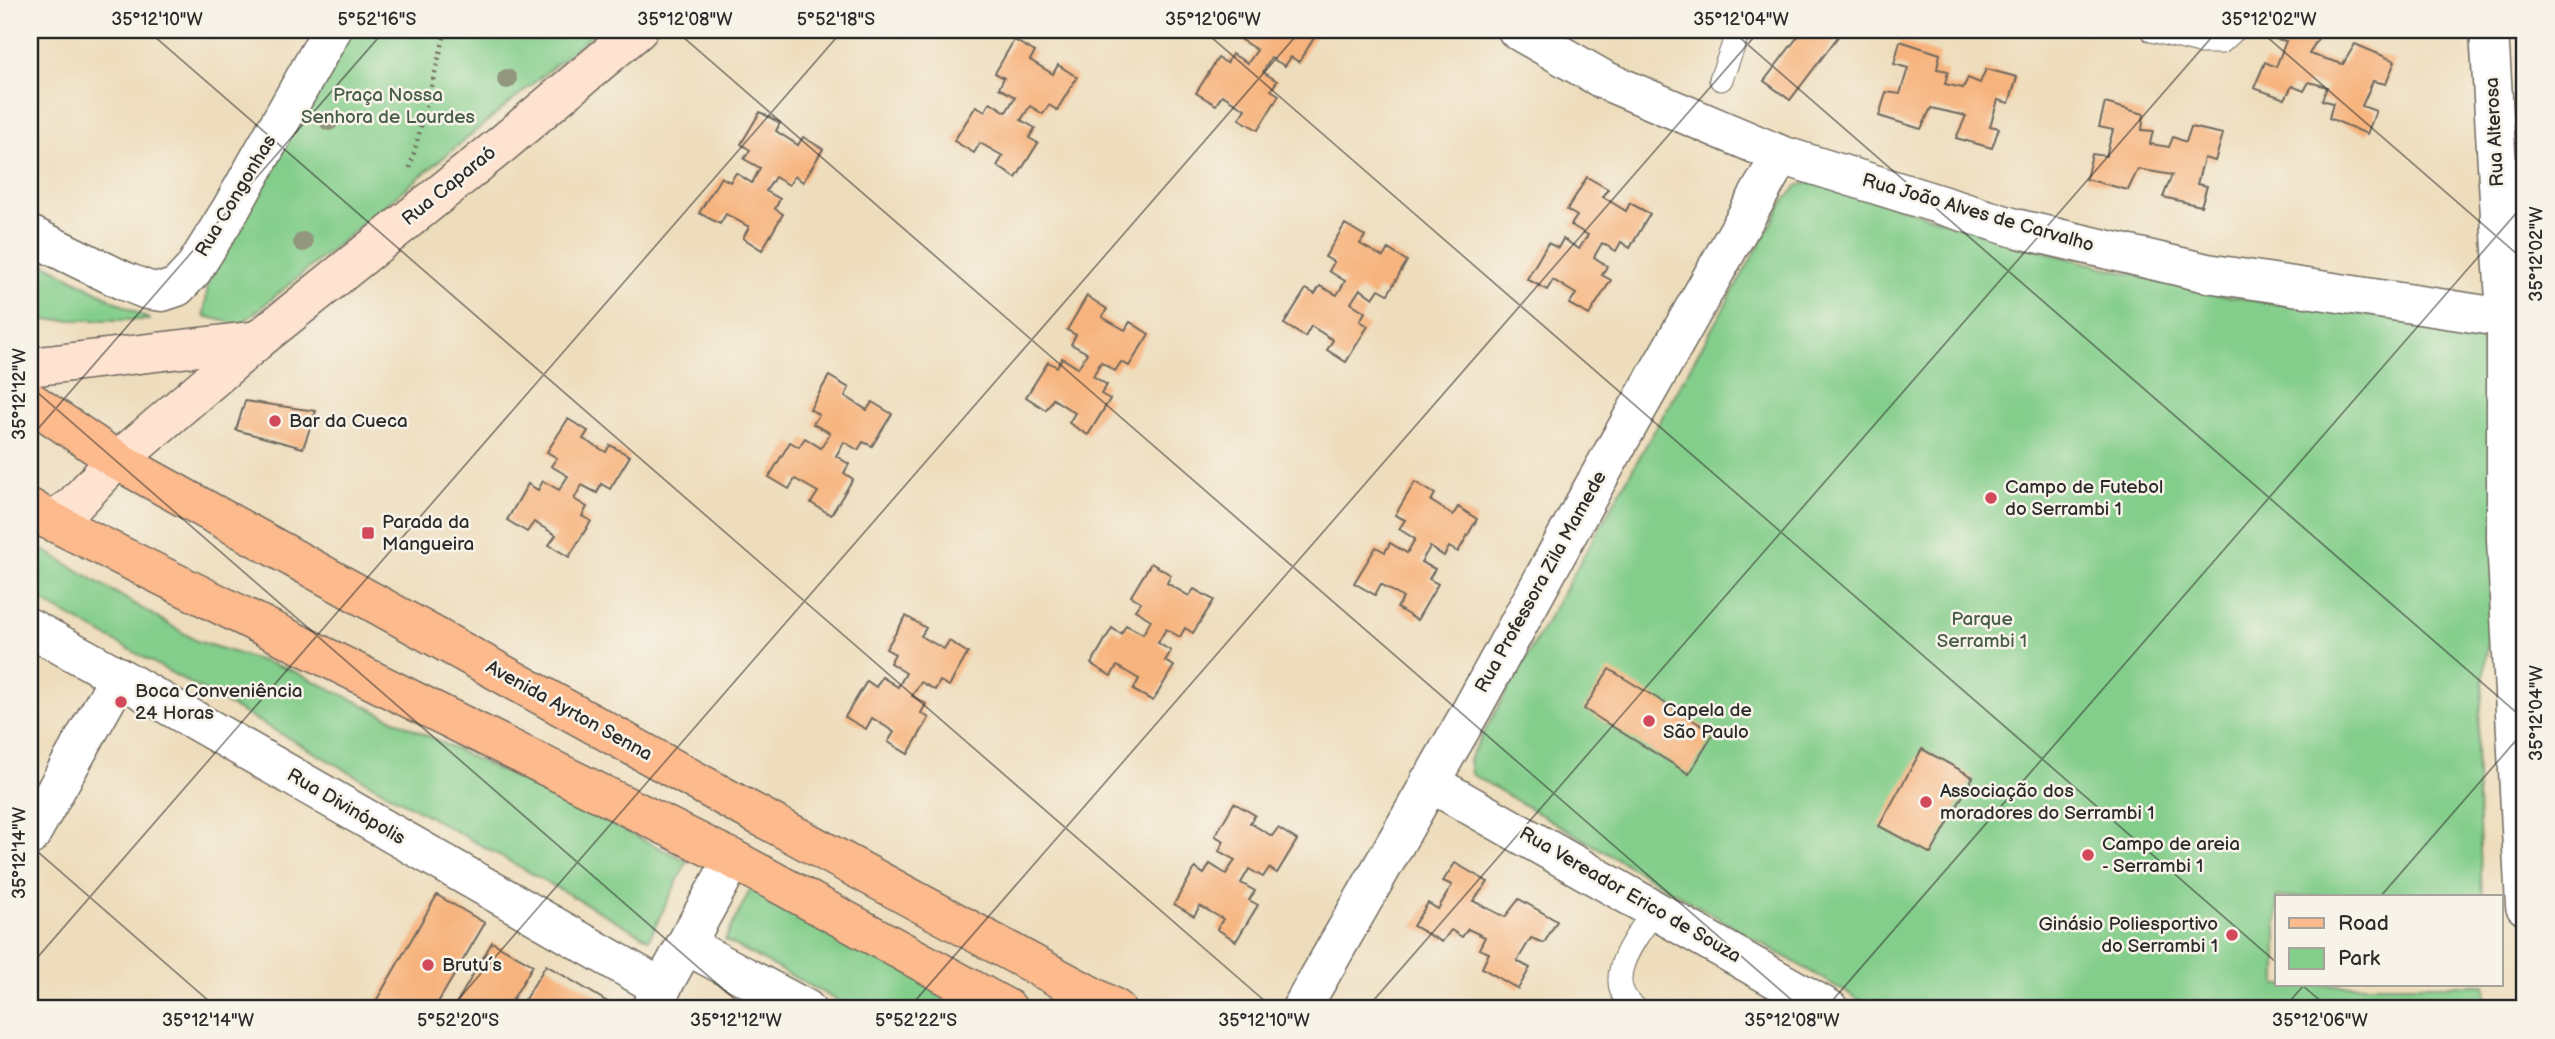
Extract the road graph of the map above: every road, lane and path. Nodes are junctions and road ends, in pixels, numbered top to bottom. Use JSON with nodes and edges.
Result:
{"nodes":[{"id":1,"x":332,"y":30,"type":"edge"},
{"id":2,"x":446,"y":30,"type":"edge"},
{"id":3,"x":638,"y":30,"type":"edge"},
{"id":4,"x":1517,"y":30,"type":"edge"},
{"id":5,"x":1737,"y":30,"type":"edge"},
{"id":6,"x":2152,"y":30,"type":"edge"},
{"id":7,"x":2234,"y":30,"type":"edge"},
{"id":8,"x":2489,"y":30,"type":"edge"},
{"id":9,"x":1721,"y":79,"type":"dead end"},
{"id":10,"x":1781,"y":155,"type":"junction"},
{"id":11,"x":407,"y":179,"type":"dead end"},
{"id":12,"x":30,"y":235,"type":"edge"},
{"id":13,"x":2506,"y":318,"type":"junction"},
{"id":14,"x":258,"y":340,"type":"junction"},
{"id":15,"x":30,"y":367,"type":"edge"},
{"id":16,"x":30,"y":401,"type":"edge"},
{"id":17,"x":118,"y":461,"type":"junction"},
{"id":18,"x":40,"y":514,"type":"edge"},
{"id":19,"x":2516,"y":538,"type":"edge"},
{"id":20,"x":30,"y":628,"type":"edge"},
{"id":21,"x":2518,"y":644,"type":"edge"},
{"id":22,"x":119,"y":677,"type":"junction"},
{"id":23,"x":1429,"y":782,"type":"junction"},
{"id":24,"x":30,"y":836,"type":"edge"},
{"id":25,"x":733,"y":859,"type":"junction"},
{"id":26,"x":2525,"y":906,"type":"edge"},
{"id":27,"x":1656,"y":909,"type":"junction"},
{"id":28,"x":686,"y":945,"type":"junction"},
{"id":29,"x":656,"y":998,"type":"edge"},
{"id":30,"x":806,"y":1009,"type":"edge"},
{"id":31,"x":1007,"y":1009,"type":"edge"},
{"id":32,"x":1116,"y":1009,"type":"edge"},
{"id":33,"x":1301,"y":1009,"type":"edge"},
{"id":34,"x":1636,"y":1009,"type":"edge"},
{"id":35,"x":1829,"y":1009,"type":"edge"}],
"edges":[{"from":1,"to":12,"type":"street","name":"Rua Congonhas"},
{"from":2,"to":11,"type":"path"},
{"from":3,"to":14,"type":"main road","name":"Rua Caparaó"},
{"from":4,"to":10,"type":"street","name":"Rua João Alves de Carvalho"},
{"from":5,"to":9,"type":"lane"},
{"from":6,"to":7,"type":"lane"},
{"from":8,"to":13,"type":"street","name":"Rua Alterosa"},
{"from":10,"to":13,"type":"street","name":"Rua João Alves de Carvalho"},
{"from":10,"to":23,"type":"street","name":"Rua Professora Zila Mamede"},
{"from":13,"to":19,"type":"street","name":"Rua Alterosa"},
{"from":14,"to":15,"type":"main road"},
{"from":14,"to":17,"type":"main road","name":"Rua Caparaó"},
{"from":16,"to":17,"type":"main road","name":"Avenida Ayrton Senna"},
{"from":17,"to":18,"type":"main road","name":"Rua Caparaó"},
{"from":17,"to":32,"type":"main road","name":"Avenida Ayrton Senna"},
{"from":18,"to":25,"type":"main road"},
{"from":19,"to":21,"type":"street","name":"Rua Alterosa"},
{"from":20,"to":22,"type":"street","name":"Rua Divinópolis"},
{"from":21,"to":26,"type":"street","name":"Rua Alterosa"},
{"from":22,"to":24,"type":"street"},
{"from":22,"to":29,"type":"street","name":"Rua Divinópolis"},
{"from":23,"to":27,"type":"street","name":"Rua Vereador Erico de Souza"},
{"from":23,"to":33,"type":"street","name":"Rua Professora Zila Mamede"},
{"from":25,"to":28,"type":"street"},
{"from":25,"to":31,"type":"main road"},
{"from":27,"to":34,"type":"lane"},
{"from":27,"to":35,"type":"street","name":"Rua Vereador Erico de Souza"},
{"from":28,"to":29,"type":"street"},
{"from":28,"to":30,"type":"street"}]}
